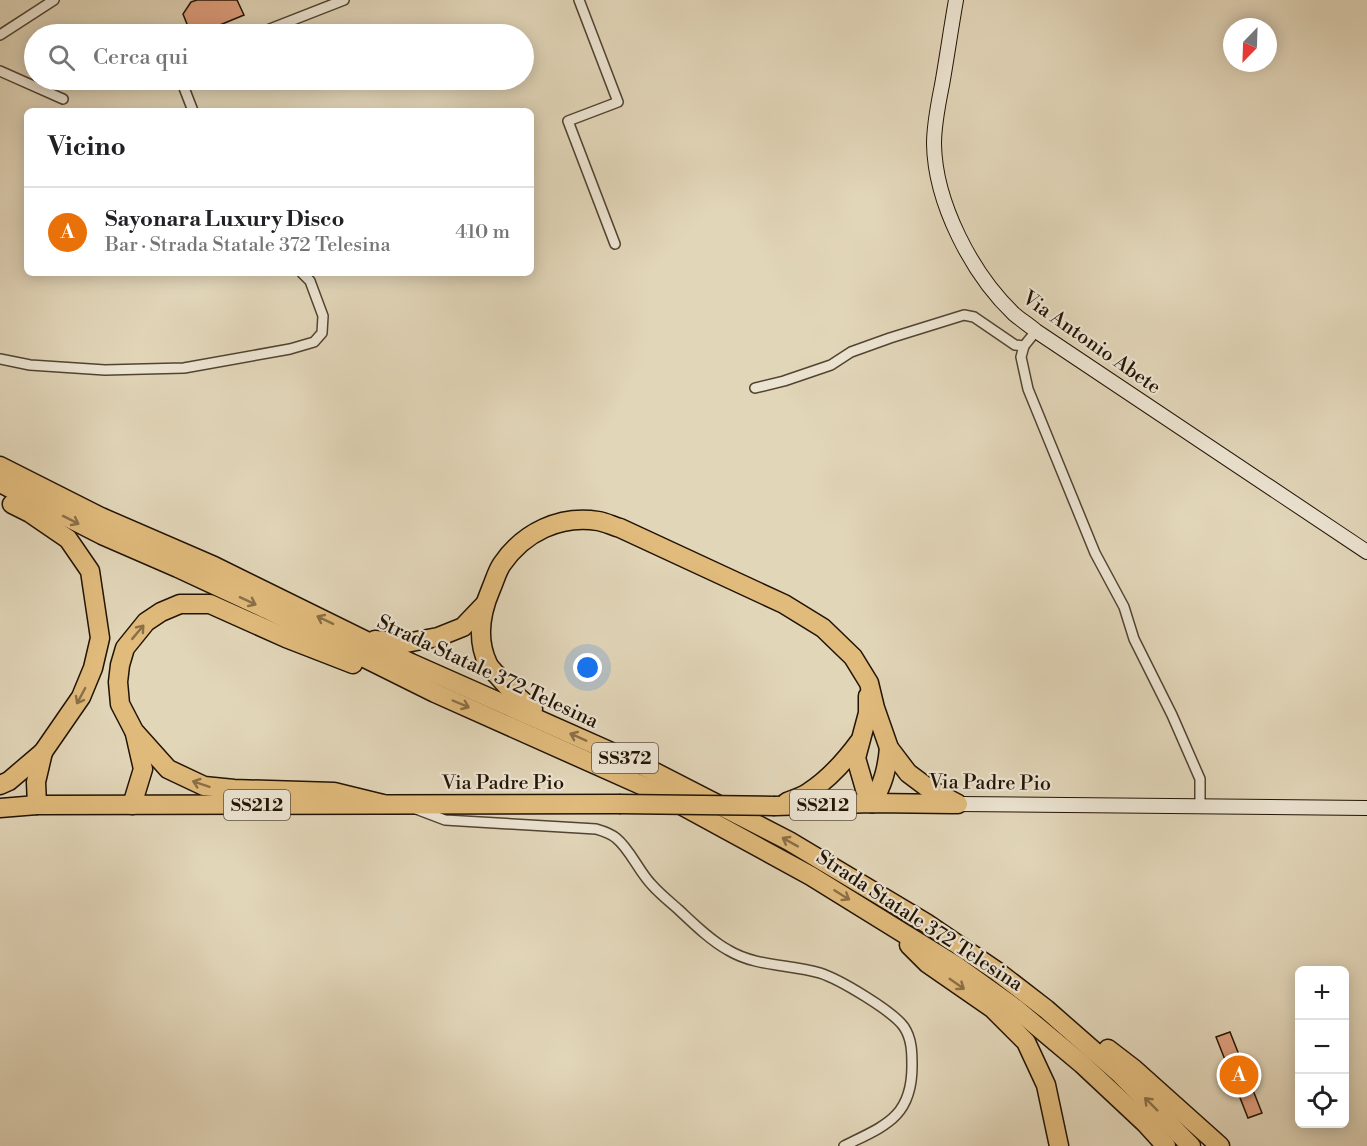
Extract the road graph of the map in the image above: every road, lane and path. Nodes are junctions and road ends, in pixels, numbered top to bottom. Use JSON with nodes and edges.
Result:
{"nodes":[{"id":1,"x":54,"y":0,"type":"edge"},
{"id":2,"x":344,"y":0,"type":"edge"},
{"id":3,"x":579,"y":0,"type":"edge"},
{"id":4,"x":956,"y":0,"type":"edge"},
{"id":5,"x":283,"y":24,"type":"edge"},
{"id":6,"x":0,"y":35,"type":"edge"},
{"id":7,"x":0,"y":71,"type":"edge"},
{"id":8,"x":24,"y":82,"type":"edge"},
{"id":9,"x":43,"y":90,"type":"edge"},
{"id":10,"x":185,"y":90,"type":"edge"},
{"id":11,"x":63,"y":99,"type":"dead end"},
{"id":12,"x":192,"y":108,"type":"edge"},
{"id":13,"x":615,"y":244,"type":"dead end"},
{"id":14,"x":305,"y":276,"type":"edge"},
{"id":15,"x":1036,"y":331,"type":"junction"},
{"id":16,"x":1024,"y":346,"type":"junction"},
{"id":17,"x":0,"y":359,"type":"edge"},
{"id":18,"x":755,"y":388,"type":"dead end"},
{"id":19,"x":0,"y":466,"type":"edge"},
{"id":20,"x":0,"y":483,"type":"edge"},
{"id":21,"x":0,"y":497,"type":"edge"},
{"id":22,"x":1367,"y":552,"type":"edge"},
{"id":23,"x":484,"y":605,"type":"junction"},
{"id":24,"x":365,"y":640,"type":"junction"},
{"id":25,"x":868,"y":683,"type":"junction"},
{"id":26,"x":435,"y":693,"type":"junction"},
{"id":27,"x":556,"y":727,"type":"junction"},
{"id":28,"x":134,"y":730,"type":"junction"},
{"id":29,"x":860,"y":741,"type":"junction"},
{"id":30,"x":889,"y":748,"type":"junction"},
{"id":31,"x":43,"y":752,"type":"junction"},
{"id":32,"x":0,"y":785,"type":"edge"},
{"id":33,"x":872,"y":803,"type":"junction"},
{"id":34,"x":383,"y":804,"type":"junction"},
{"id":35,"x":406,"y":804,"type":"junction"},
{"id":36,"x":958,"y":804,"type":"junction"},
{"id":37,"x":37,"y":805,"type":"junction"},
{"id":38,"x":132,"y":805,"type":"junction"},
{"id":39,"x":775,"y":806,"type":"junction"},
{"id":40,"x":1200,"y":807,"type":"junction"},
{"id":41,"x":0,"y":808,"type":"edge"},
{"id":42,"x":1367,"y":808,"type":"edge"},
{"id":43,"x":881,"y":919,"type":"junction"},
{"id":44,"x":1046,"y":1009,"type":"junction"},
{"id":45,"x":844,"y":1146,"type":"edge"},
{"id":46,"x":1059,"y":1146,"type":"edge"},
{"id":47,"x":1166,"y":1146,"type":"edge"},
{"id":48,"x":1191,"y":1146,"type":"edge"},
{"id":49,"x":1220,"y":1146,"type":"edge"}],
"edges":[{"from":1,"to":6,"type":"street"},
{"from":2,"to":5,"type":"street"},
{"from":3,"to":13,"type":"street"},
{"from":4,"to":15,"type":"main road","name":"Via Antonio Abete"},
{"from":7,"to":8,"type":"street"},
{"from":9,"to":11,"type":"street"},
{"from":10,"to":12,"type":"street"},
{"from":14,"to":17,"type":"street"},
{"from":15,"to":16,"type":"street"},
{"from":15,"to":22,"type":"main road","name":"Via Antonio Abete"},
{"from":16,"to":18,"type":"street"},
{"from":16,"to":40,"type":"street"},
{"from":24,"to":19,"type":"highway","name":"Strada Statale 372 Telesina","number":"SS372","one_way":true},
{"from":20,"to":26,"type":"highway","name":"Strada Statale 372 Telesina","number":"SS372","one_way":true},
{"from":21,"to":31,"type":"highway","one_way":true},
{"from":23,"to":24,"type":"highway"},
{"from":23,"to":25,"type":"highway"},
{"from":23,"to":27,"type":"highway"},
{"from":24,"to":27,"type":"highway","name":"Strada Statale 372 Telesina","number":"SS372"},
{"from":25,"to":29,"type":"highway"},
{"from":25,"to":30,"type":"highway"},
{"from":28,"to":26,"type":"highway","one_way":true},
{"from":26,"to":43,"type":"highway","name":"Strada Statale 372 Telesina","number":"SS372","one_way":true},
{"from":44,"to":27,"type":"highway","name":"Strada Statale 372 Telesina","number":"SS372","one_way":true},
{"from":34,"to":28,"type":"highway","one_way":true},
{"from":28,"to":38,"type":"highway"},
{"from":29,"to":33,"type":"highway"},
{"from":29,"to":39,"type":"highway"},
{"from":30,"to":33,"type":"highway"},
{"from":30,"to":36,"type":"highway"},
{"from":31,"to":32,"type":"highway"},
{"from":31,"to":37,"type":"highway"},
{"from":33,"to":36,"type":"highway","name":"Via Padre Pio","number":"SS212"},
{"from":33,"to":39,"type":"highway","name":"Via Padre Pio","number":"SS212"},
{"from":34,"to":35,"type":"highway","name":"Via Padre Pio","number":"SS212"},
{"from":34,"to":38,"type":"highway","name":"Via Padre Pio","number":"SS212"},
{"from":35,"to":39,"type":"highway","name":"Via Padre Pio","number":"SS212","bridge":true},
{"from":35,"to":45,"type":"street"},
{"from":36,"to":40,"type":"main road","name":"Via Padre Pio","number":"SS212"},
{"from":37,"to":38,"type":"highway","name":"Via Padre Pio","number":"SS212"},
{"from":37,"to":41,"type":"highway","name":"Via Padre Pio","number":"SS212"},
{"from":40,"to":42,"type":"main road","name":"Via Padre Pio","number":"SS212"},
{"from":43,"to":46,"type":"highway","one_way":true},
{"from":43,"to":47,"type":"highway","name":"Strada Statale 372 Telesina","number":"SS372"},
{"from":48,"to":44,"type":"highway","name":"Strada Statale 372 Telesina","number":"SS372","one_way":true},
{"from":44,"to":49,"type":"highway"}]}
